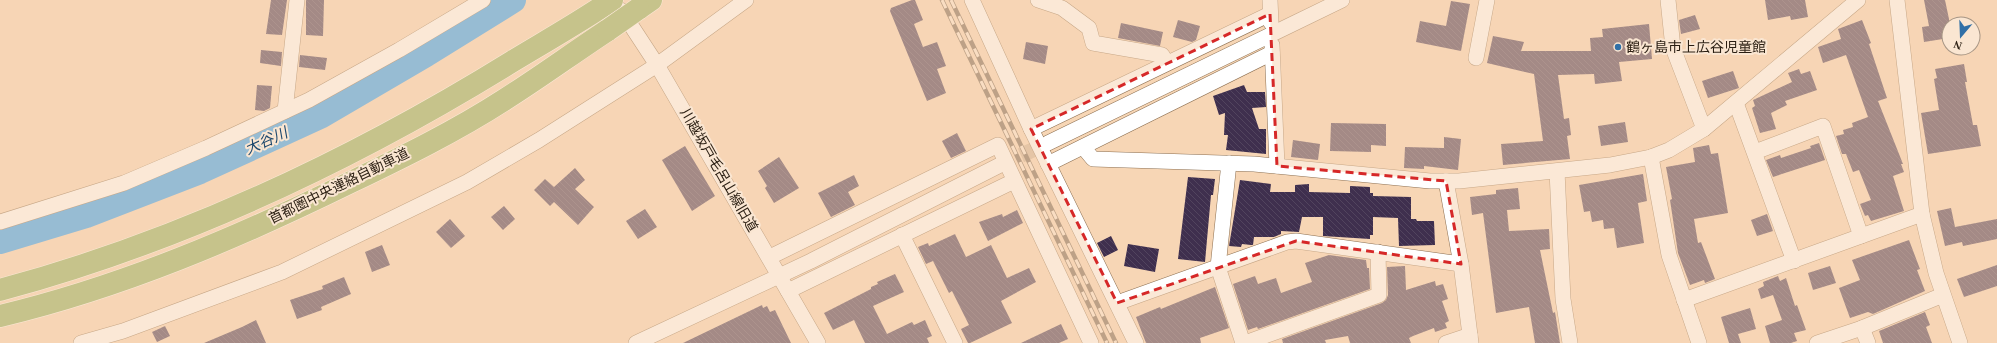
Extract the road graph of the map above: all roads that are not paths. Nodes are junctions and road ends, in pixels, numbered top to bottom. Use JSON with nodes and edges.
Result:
{"nodes":[{"id":1,"x":297,"y":0,"type":"edge"},
{"id":2,"x":483,"y":0,"type":"edge"},
{"id":3,"x":746,"y":0,"type":"edge"},
{"id":4,"x":972,"y":0,"type":"edge"},
{"id":5,"x":1038,"y":0,"type":"edge"},
{"id":6,"x":1342,"y":0,"type":"edge"},
{"id":7,"x":1487,"y":0,"type":"edge"},
{"id":8,"x":1668,"y":0,"type":"edge"},
{"id":9,"x":1858,"y":0,"type":"edge"},
{"id":10,"x":1897,"y":0,"type":"edge"},
{"id":11,"x":607,"y":4,"type":"edge"},
{"id":12,"x":644,"y":5,"type":"edge"},
{"id":13,"x":1270,"y":7,"type":"edge"},
{"id":14,"x":1272,"y":34,"type":"junction"},
{"id":15,"x":1272,"y":53,"type":"junction"},
{"id":16,"x":1476,"y":58,"type":"dead end"},
{"id":17,"x":1168,"y":63,"type":"junction"},
{"id":18,"x":657,"y":65,"type":"junction"},
{"id":19,"x":1736,"y":103,"type":"junction"},
{"id":20,"x":285,"y":111,"type":"junction"},
{"id":21,"x":1031,"y":129,"type":"junction"},
{"id":22,"x":1704,"y":129,"type":"junction"},
{"id":23,"x":1048,"y":142,"type":"tunnel mouth"},
{"id":24,"x":1083,"y":147,"type":"junction"},
{"id":25,"x":1755,"y":152,"type":"junction"},
{"id":26,"x":1651,"y":157,"type":"junction"},
{"id":27,"x":1229,"y":163,"type":"junction"},
{"id":28,"x":1048,"y":164,"type":"junction"},
{"id":29,"x":1000,"y":165,"type":"tunnel mouth"},
{"id":30,"x":1277,"y":166,"type":"junction"},
{"id":31,"x":1557,"y":171,"type":"junction"},
{"id":32,"x":1014,"y":180,"type":"junction"},
{"id":33,"x":1446,"y":181,"type":"junction"},
{"id":34,"x":1922,"y":214,"type":"junction"},
{"id":35,"x":0,"y":222,"type":"edge"},
{"id":36,"x":902,"y":235,"type":"junction"},
{"id":37,"x":1862,"y":236,"type":"junction"},
{"id":38,"x":1378,"y":252,"type":"junction"},
{"id":39,"x":770,"y":258,"type":"junction"},
{"id":40,"x":1794,"y":261,"type":"junction"},
{"id":41,"x":1461,"y":264,"type":"junction"},
{"id":42,"x":1218,"y":267,"type":"junction"},
{"id":43,"x":779,"y":275,"type":"junction"},
{"id":44,"x":0,"y":290,"type":"edge"},
{"id":45,"x":788,"y":291,"type":"junction"},
{"id":46,"x":1943,"y":295,"type":"junction"},
{"id":47,"x":1684,"y":300,"type":"junction"},
{"id":48,"x":1117,"y":303,"type":"junction"},
{"id":49,"x":0,"y":316,"type":"edge"},
{"id":50,"x":1862,"y":328,"type":"junction"},
{"id":51,"x":1470,"y":339,"type":"edge"},
{"id":52,"x":81,"y":343,"type":"edge"},
{"id":53,"x":636,"y":343,"type":"edge"},
{"id":54,"x":818,"y":343,"type":"edge"},
{"id":55,"x":955,"y":343,"type":"edge"},
{"id":56,"x":1091,"y":343,"type":"edge"},
{"id":57,"x":1136,"y":343,"type":"edge"},
{"id":58,"x":1244,"y":343,"type":"edge"},
{"id":59,"x":1446,"y":343,"type":"edge"},
{"id":60,"x":1570,"y":343,"type":"edge"},
{"id":61,"x":1699,"y":343,"type":"edge"},
{"id":62,"x":1817,"y":343,"type":"edge"},
{"id":63,"x":1868,"y":343,"type":"edge"},
{"id":64,"x":1960,"y":343,"type":"edge"}],
"edges":[{"from":1,"to":20,"type":"street"},
{"from":2,"to":20,"type":"street"},
{"from":3,"to":18,"type":"street"},
{"from":4,"to":21,"type":"street"},
{"from":5,"to":17,"type":"street"},
{"from":6,"to":14,"type":"street"},
{"from":7,"to":16,"type":"street"},
{"from":8,"to":22,"type":"street"},
{"from":9,"to":19,"type":"street"},
{"from":10,"to":34,"type":"street"},
{"from":11,"to":18,"type":"street","name":"川越坂戸毛呂山線旧道"},
{"from":11,"to":44,"type":"highway","name":"首都圏中央連絡自動車道"},
{"from":12,"to":49,"type":"highway","name":"首都圏中央連絡自動車道","bridge":true},
{"from":13,"to":14,"type":"street"},
{"from":13,"to":17,"type":"street"},
{"from":14,"to":15,"type":"street"},
{"from":14,"to":23,"type":"street"},
{"from":15,"to":24,"type":"street"},
{"from":15,"to":30,"type":"street"},
{"from":17,"to":21,"type":"street"},
{"from":18,"to":39,"type":"street","name":"川越坂戸毛呂山線旧道"},
{"from":18,"to":52,"type":"street"},
{"from":19,"to":22,"type":"street"},
{"from":19,"to":25,"type":"street"},
{"from":20,"to":35,"type":"street"},
{"from":21,"to":28,"type":"street"},
{"from":22,"to":26,"type":"street"},
{"from":24,"to":27,"type":"street"},
{"from":24,"to":28,"type":"street"},
{"from":25,"to":37,"type":"street"},
{"from":25,"to":40,"type":"street"},
{"from":26,"to":31,"type":"street"},
{"from":26,"to":47,"type":"street"},
{"from":27,"to":30,"type":"street"},
{"from":27,"to":42,"type":"street"},
{"from":28,"to":48,"type":"street"},
{"from":29,"to":43,"type":"street"},
{"from":30,"to":33,"type":"street"},
{"from":31,"to":33,"type":"street"},
{"from":31,"to":60,"type":"street"},
{"from":32,"to":36,"type":"street"},
{"from":32,"to":39,"type":"street"},
{"from":32,"to":56,"type":"street"},
{"from":33,"to":41,"type":"street"},
{"from":34,"to":37,"type":"street"},
{"from":34,"to":46,"type":"street"},
{"from":36,"to":45,"type":"street"},
{"from":36,"to":55,"type":"street"},
{"from":37,"to":40,"type":"street"},
{"from":38,"to":41,"type":"street"},
{"from":38,"to":42,"type":"street"},
{"from":38,"to":58,"type":"street"},
{"from":39,"to":43,"type":"street","name":"川越坂戸毛呂山線旧道"},
{"from":40,"to":47,"type":"street"},
{"from":41,"to":51,"type":"street"},
{"from":42,"to":48,"type":"street"},
{"from":42,"to":58,"type":"street"},
{"from":43,"to":45,"type":"street","name":"川越坂戸毛呂山線旧道"},
{"from":43,"to":53,"type":"street"},
{"from":45,"to":54,"type":"street","name":"川越坂戸毛呂山線旧道"},
{"from":46,"to":50,"type":"street"},
{"from":46,"to":64,"type":"street"},
{"from":47,"to":61,"type":"street"},
{"from":48,"to":57,"type":"street"},
{"from":50,"to":62,"type":"street"},
{"from":50,"to":63,"type":"street"},
{"from":51,"to":59,"type":"street"}]}
